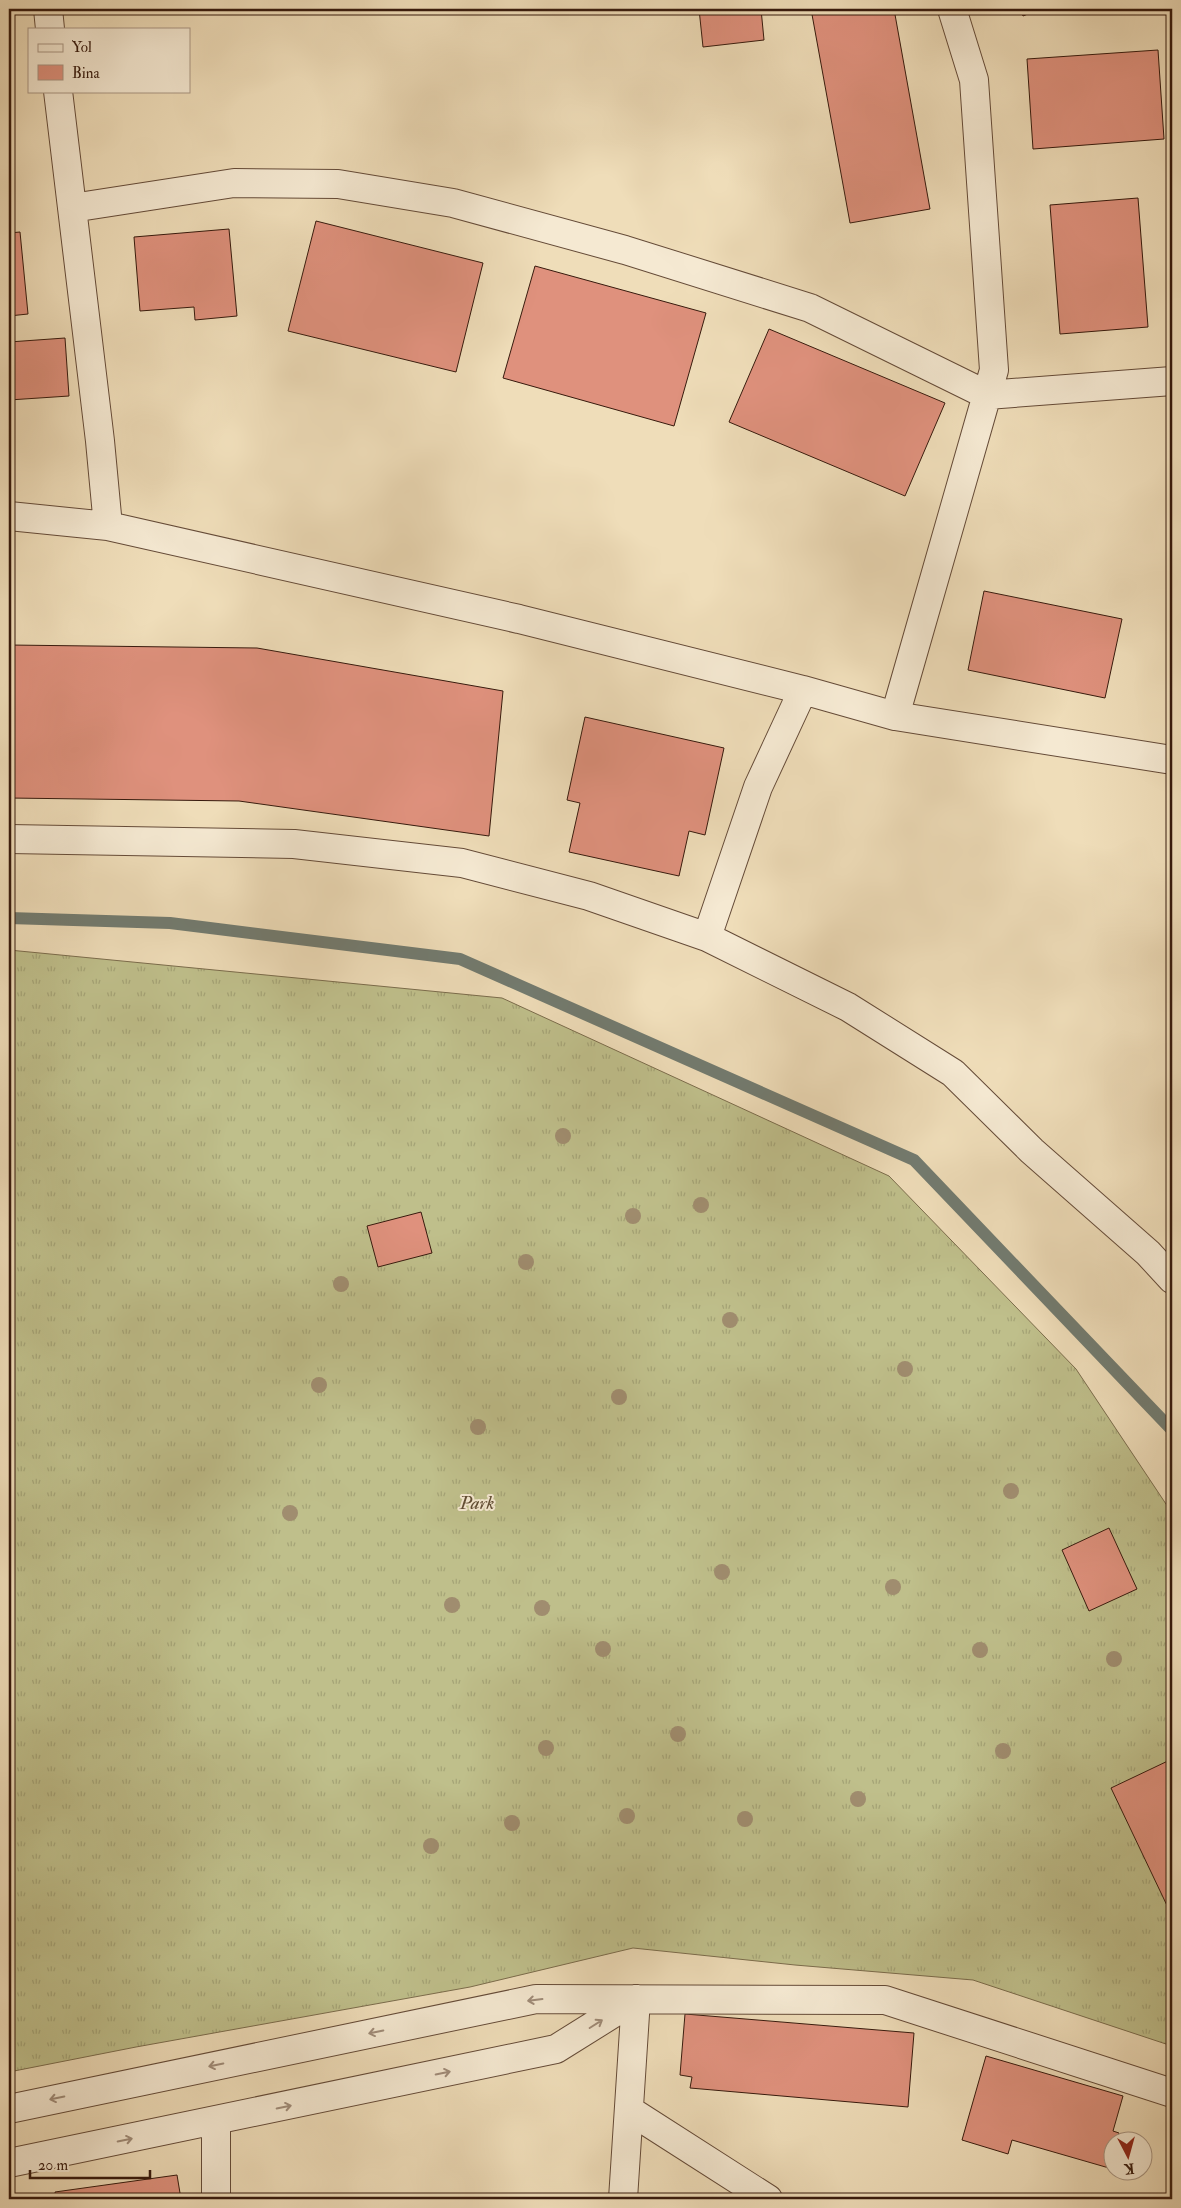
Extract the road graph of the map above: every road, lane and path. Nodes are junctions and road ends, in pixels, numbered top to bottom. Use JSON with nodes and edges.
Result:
{"nodes":[{"id":1,"x":48,"y":9,"type":"edge"},
{"id":2,"x":952,"y":9,"type":"edge"},
{"id":3,"x":50,"y":28,"type":"edge"},
{"id":4,"x":58,"y":92,"type":"edge"},
{"id":5,"x":72,"y":208,"type":"junction"},
{"id":6,"x":1172,"y":381,"type":"edge"},
{"id":7,"x":987,"y":395,"type":"junction"},
{"id":8,"x":9,"y":516,"type":"edge"},
{"id":9,"x":108,"y":526,"type":"junction"},
{"id":10,"x":803,"y":690,"type":"junction"},
{"id":11,"x":895,"y":716,"type":"junction"},
{"id":12,"x":1172,"y":760,"type":"edge"},
{"id":13,"x":9,"y":839,"type":"edge"},
{"id":14,"x":707,"y":936,"type":"junction"},
{"id":15,"x":1172,"y":1279,"type":"edge"},
{"id":16,"x":636,"y":1999,"type":"junction"},
{"id":17,"x":1172,"y":2093,"type":"edge"},
{"id":18,"x":9,"y":2108,"type":"edge"},
{"id":19,"x":629,"y":2110,"type":"junction"},
{"id":20,"x":216,"y":2121,"type":"junction"},
{"id":21,"x":9,"y":2163,"type":"edge"},
{"id":22,"x":216,"y":2199,"type":"edge"},
{"id":23,"x":623,"y":2199,"type":"edge"},
{"id":24,"x":768,"y":2199,"type":"edge"}],
"edges":[{"from":1,"to":3,"type":"street"},
{"from":2,"to":7,"type":"street"},
{"from":4,"to":5,"type":"street"},
{"from":5,"to":7,"type":"street"},
{"from":5,"to":9,"type":"street"},
{"from":6,"to":7,"type":"street"},
{"from":7,"to":11,"type":"street"},
{"from":8,"to":9,"type":"street"},
{"from":9,"to":10,"type":"street"},
{"from":10,"to":11,"type":"street"},
{"from":10,"to":14,"type":"street"},
{"from":11,"to":12,"type":"street"},
{"from":13,"to":14,"type":"street"},
{"from":14,"to":15,"type":"street"},
{"from":16,"to":17,"type":"street"},
{"from":16,"to":18,"type":"street","one_way":true},
{"from":16,"to":19,"type":"street"},
{"from":20,"to":16,"type":"street","one_way":true},
{"from":19,"to":23,"type":"street"},
{"from":19,"to":24,"type":"street"},
{"from":21,"to":20,"type":"street","one_way":true},
{"from":20,"to":22,"type":"street"}]}
